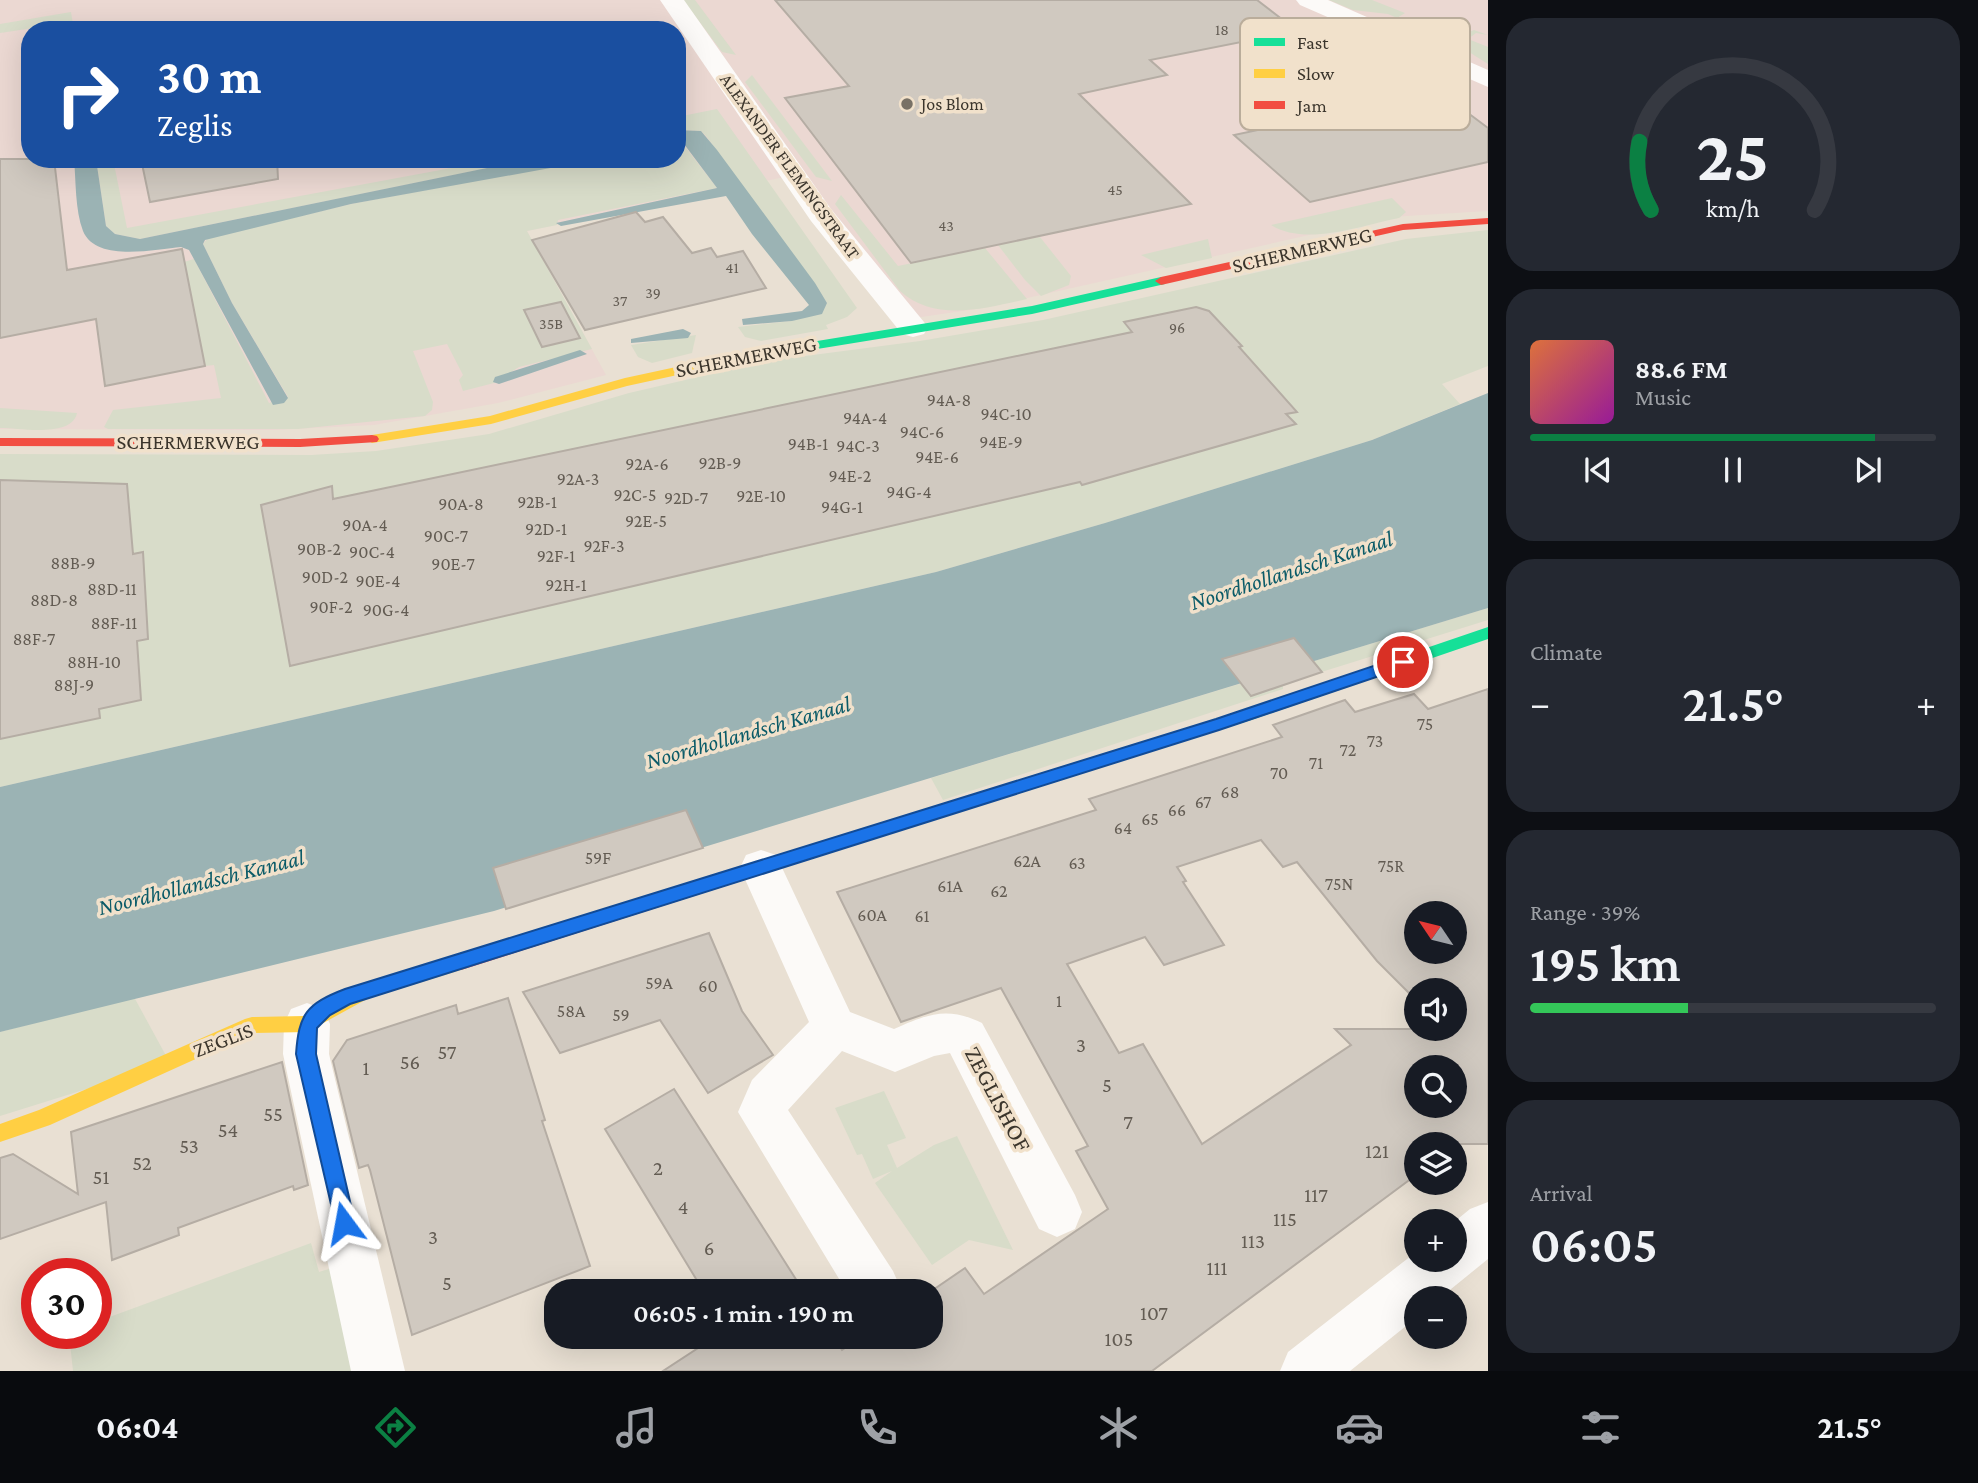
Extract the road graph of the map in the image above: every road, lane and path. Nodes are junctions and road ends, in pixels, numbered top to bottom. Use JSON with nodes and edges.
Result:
{"nodes":[{"id":1,"x":672,"y":0,"type":"edge"},
{"id":2,"x":1308,"y":0,"type":"edge"},
{"id":3,"x":1349,"y":18,"type":"edge"},
{"id":4,"x":1470,"y":71,"type":"edge"},
{"id":5,"x":1488,"y":79,"type":"edge"},
{"id":6,"x":1488,"y":221,"type":"edge"},
{"id":7,"x":913,"y":328,"type":"junction"},
{"id":8,"x":0,"y":442,"type":"edge"},
{"id":9,"x":1488,"y":633,"type":"edge"},
{"id":10,"x":761,"y":868,"type":"junction"},
{"id":11,"x":307,"y":1024,"type":"junction"},
{"id":12,"x":834,"y":1027,"type":"junction"},
{"id":13,"x":0,"y":1133,"type":"edge"},
{"id":14,"x":1057,"y":1213,"type":"dead end"},
{"id":15,"x":1488,"y":1227,"type":"edge"},
{"id":16,"x":1467,"y":1244,"type":"edge"},
{"id":17,"x":1432,"y":1272,"type":"edge"},
{"id":18,"x":869,"y":1279,"type":"edge"},
{"id":19,"x":378,"y":1371,"type":"edge"},
{"id":20,"x":1307,"y":1371,"type":"edge"}],
"edges":[{"from":1,"to":7,"type":"street","name":"ALEXANDER FLEMINGSTRAAT"},
{"from":2,"to":3,"type":"street"},
{"from":4,"to":5,"type":"street"},
{"from":6,"to":7,"type":"street","name":"SCHERMERWEG"},
{"from":7,"to":8,"type":"street","name":"SCHERMERWEG"},
{"from":9,"to":10,"type":"street"},
{"from":10,"to":11,"type":"street"},
{"from":10,"to":12,"type":"street"},
{"from":11,"to":13,"type":"street","name":"ZEGLIS"},
{"from":11,"to":19,"type":"street"},
{"from":12,"to":14,"type":"street","name":"ZEGLISHOF"},
{"from":12,"to":18,"type":"street"},
{"from":15,"to":16,"type":"street"},
{"from":17,"to":20,"type":"street"}]}
